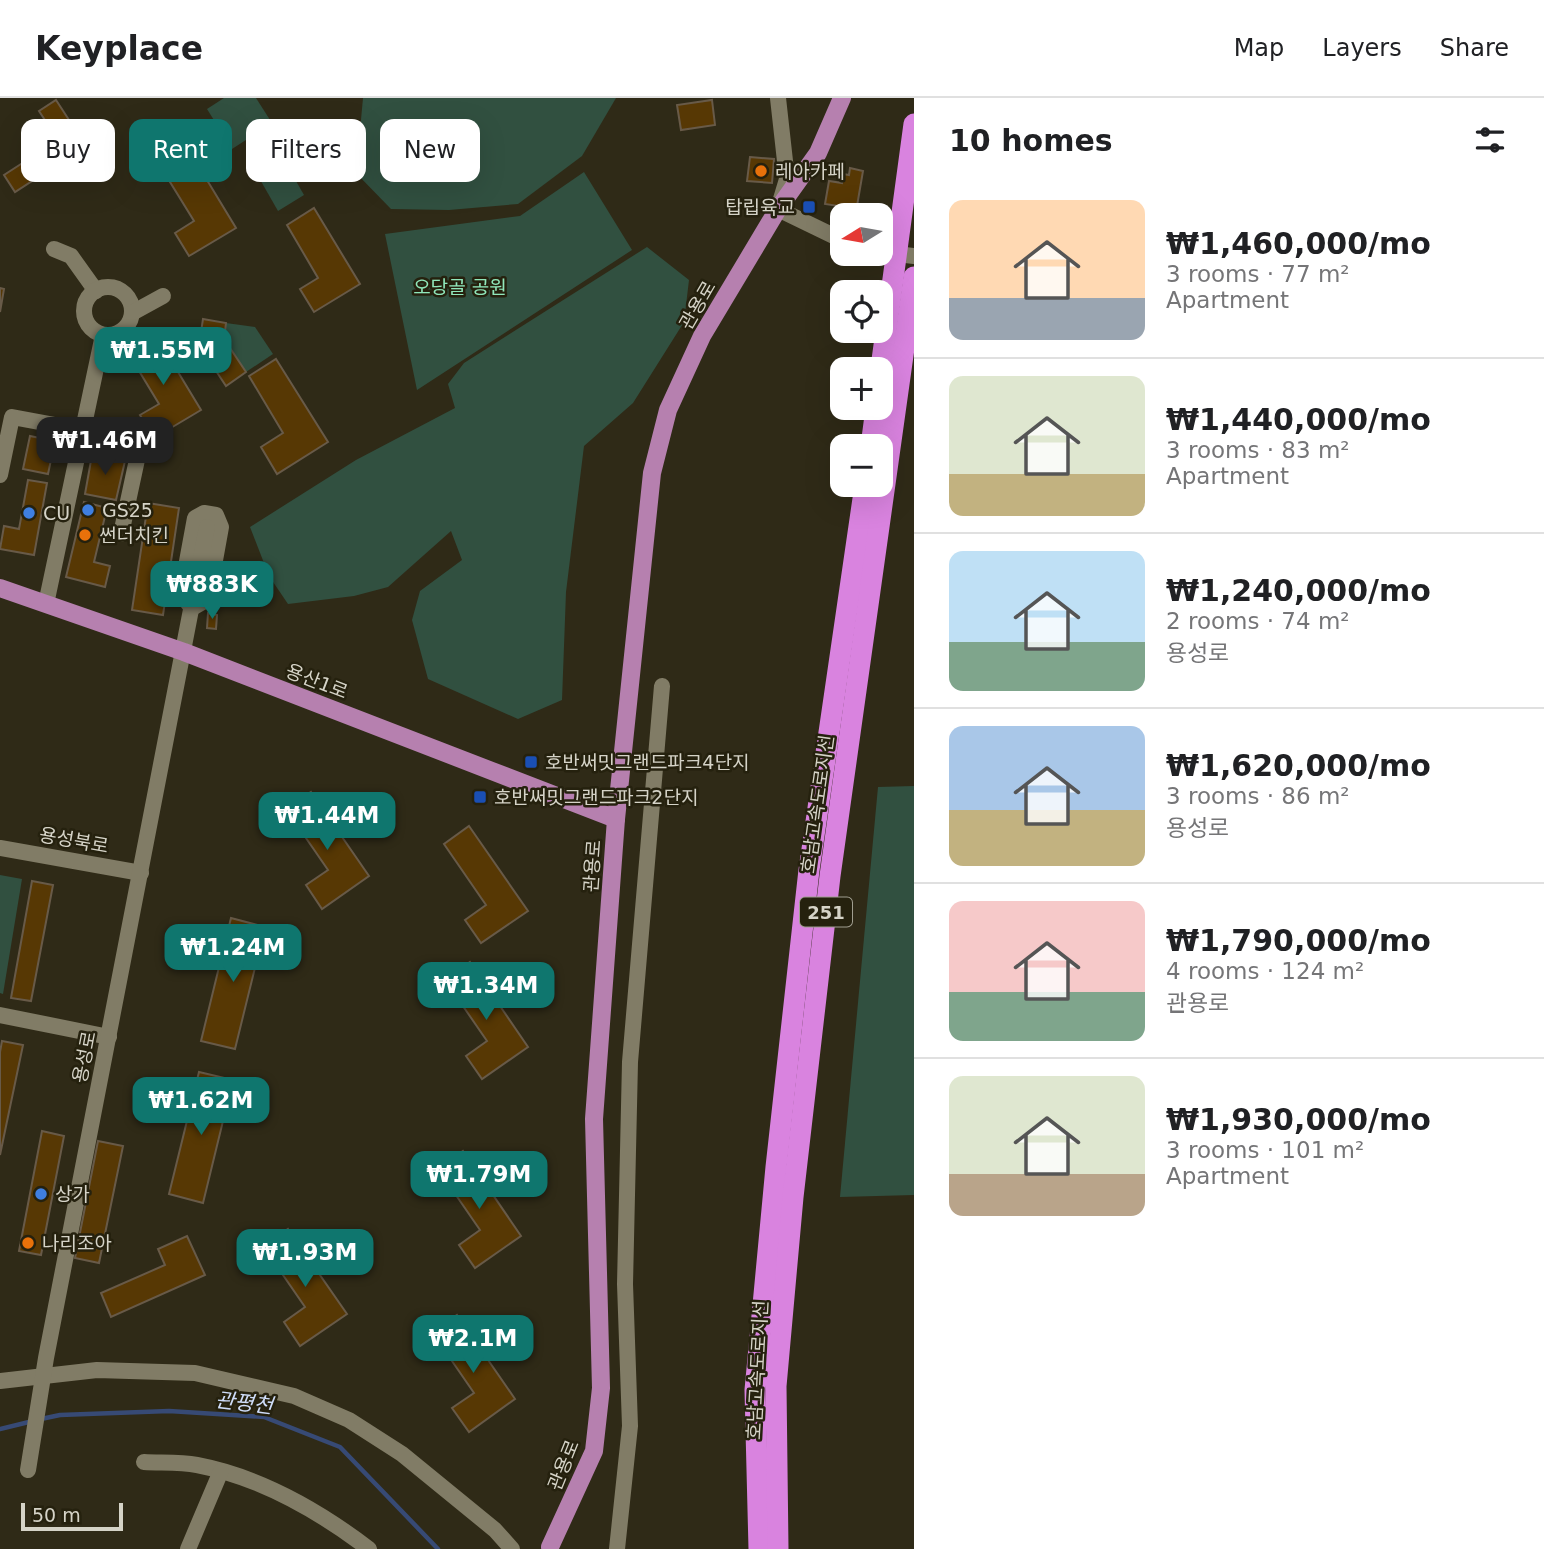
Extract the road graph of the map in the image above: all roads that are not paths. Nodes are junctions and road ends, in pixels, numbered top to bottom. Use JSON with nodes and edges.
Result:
{"nodes":[{"id":1,"x":778,"y":98,"type":"edge"},
{"id":2,"x":842,"y":98,"type":"edge"},
{"id":3,"x":914,"y":124,"type":"edge"},
{"id":4,"x":778,"y":209,"type":"junction"},
{"id":5,"x":830,"y":234,"type":"edge"},
{"id":6,"x":54,"y":249,"type":"dead end"},
{"id":7,"x":893,"y":254,"type":"edge"},
{"id":8,"x":914,"y":256,"type":"edge"},
{"id":9,"x":914,"y":278,"type":"edge"},
{"id":10,"x":96,"y":291,"type":"junction"},
{"id":11,"x":163,"y":296,"type":"dead end"},
{"id":12,"x":132,"y":313,"type":"junction"},
{"id":13,"x":103,"y":335,"type":"junction"},
{"id":14,"x":882,"y":357,"type":"edge"},
{"id":15,"x":83,"y":430,"type":"junction"},
{"id":16,"x":0,"y":475,"type":"edge"},
{"id":17,"x":863,"y":497,"type":"edge"},
{"id":18,"x":207,"y":527,"type":"dead end"},
{"id":19,"x":121,"y":534,"type":"dead end"},
{"id":20,"x":0,"y":588,"type":"edge"},
{"id":21,"x":46,"y":604,"type":"junction"},
{"id":22,"x":192,"y":608,"type":"junction"},
{"id":23,"x":184,"y":652,"type":"junction"},
{"id":24,"x":662,"y":686,"type":"dead end"},
{"id":25,"x":616,"y":819,"type":"junction"},
{"id":26,"x":0,"y":848,"type":"edge"},
{"id":27,"x":141,"y":873,"type":"junction"},
{"id":28,"x":0,"y":1015,"type":"edge"},
{"id":29,"x":109,"y":1037,"type":"junction"},
{"id":30,"x":0,"y":1381,"type":"edge"},
{"id":31,"x":144,"y":1462,"type":"dead end"},
{"id":32,"x":28,"y":1470,"type":"dead end"},
{"id":33,"x":221,"y":1471,"type":"junction"},
{"id":34,"x":550,"y":1547,"type":"dead end"},
{"id":35,"x":188,"y":1549,"type":"edge"},
{"id":36,"x":369,"y":1549,"type":"edge"},
{"id":37,"x":512,"y":1549,"type":"edge"},
{"id":38,"x":617,"y":1549,"type":"edge"},
{"id":39,"x":759,"y":1549,"type":"edge"},
{"id":40,"x":778,"y":1549,"type":"edge"}],
"edges":[{"from":1,"to":4,"type":"street"},
{"from":2,"to":4,"type":"main road","name":"관용로"},
{"from":3,"to":14,"type":"highway"},
{"from":4,"to":5,"type":"street"},
{"from":4,"to":25,"type":"main road","name":"관용로"},
{"from":6,"to":10,"type":"street"},
{"from":7,"to":8,"type":"street"},
{"from":9,"to":40,"type":"highway","name":"호남고속도로지선","number":"251"},
{"from":10,"to":12,"type":"street"},
{"from":10,"to":13,"type":"street"},
{"from":11,"to":12,"type":"street"},
{"from":12,"to":13,"type":"street"},
{"from":13,"to":15,"type":"street"},
{"from":15,"to":16,"type":"street"},
{"from":15,"to":19,"type":"street"},
{"from":15,"to":21,"type":"street"},
{"from":17,"to":39,"type":"highway","name":"호남고속도로지선","number":"251"},
{"from":18,"to":22,"type":"street","name":"용성로"},
{"from":20,"to":21,"type":"main road","name":"용산1로"},
{"from":21,"to":23,"type":"main road","name":"용산1로"},
{"from":22,"to":22,"type":"street"},
{"from":22,"to":23,"type":"street","name":"용성로"},
{"from":23,"to":25,"type":"main road","name":"용산1로"},
{"from":23,"to":27,"type":"street","name":"용성로"},
{"from":24,"to":38,"type":"street"},
{"from":25,"to":34,"type":"main road","name":"관용로"},
{"from":26,"to":27,"type":"street","name":"용성북로"},
{"from":27,"to":29,"type":"street","name":"용성로"},
{"from":28,"to":29,"type":"street"},
{"from":29,"to":32,"type":"street","name":"용성로"},
{"from":30,"to":37,"type":"street"},
{"from":31,"to":33,"type":"street"},
{"from":33,"to":35,"type":"street"},
{"from":33,"to":36,"type":"street"}]}
